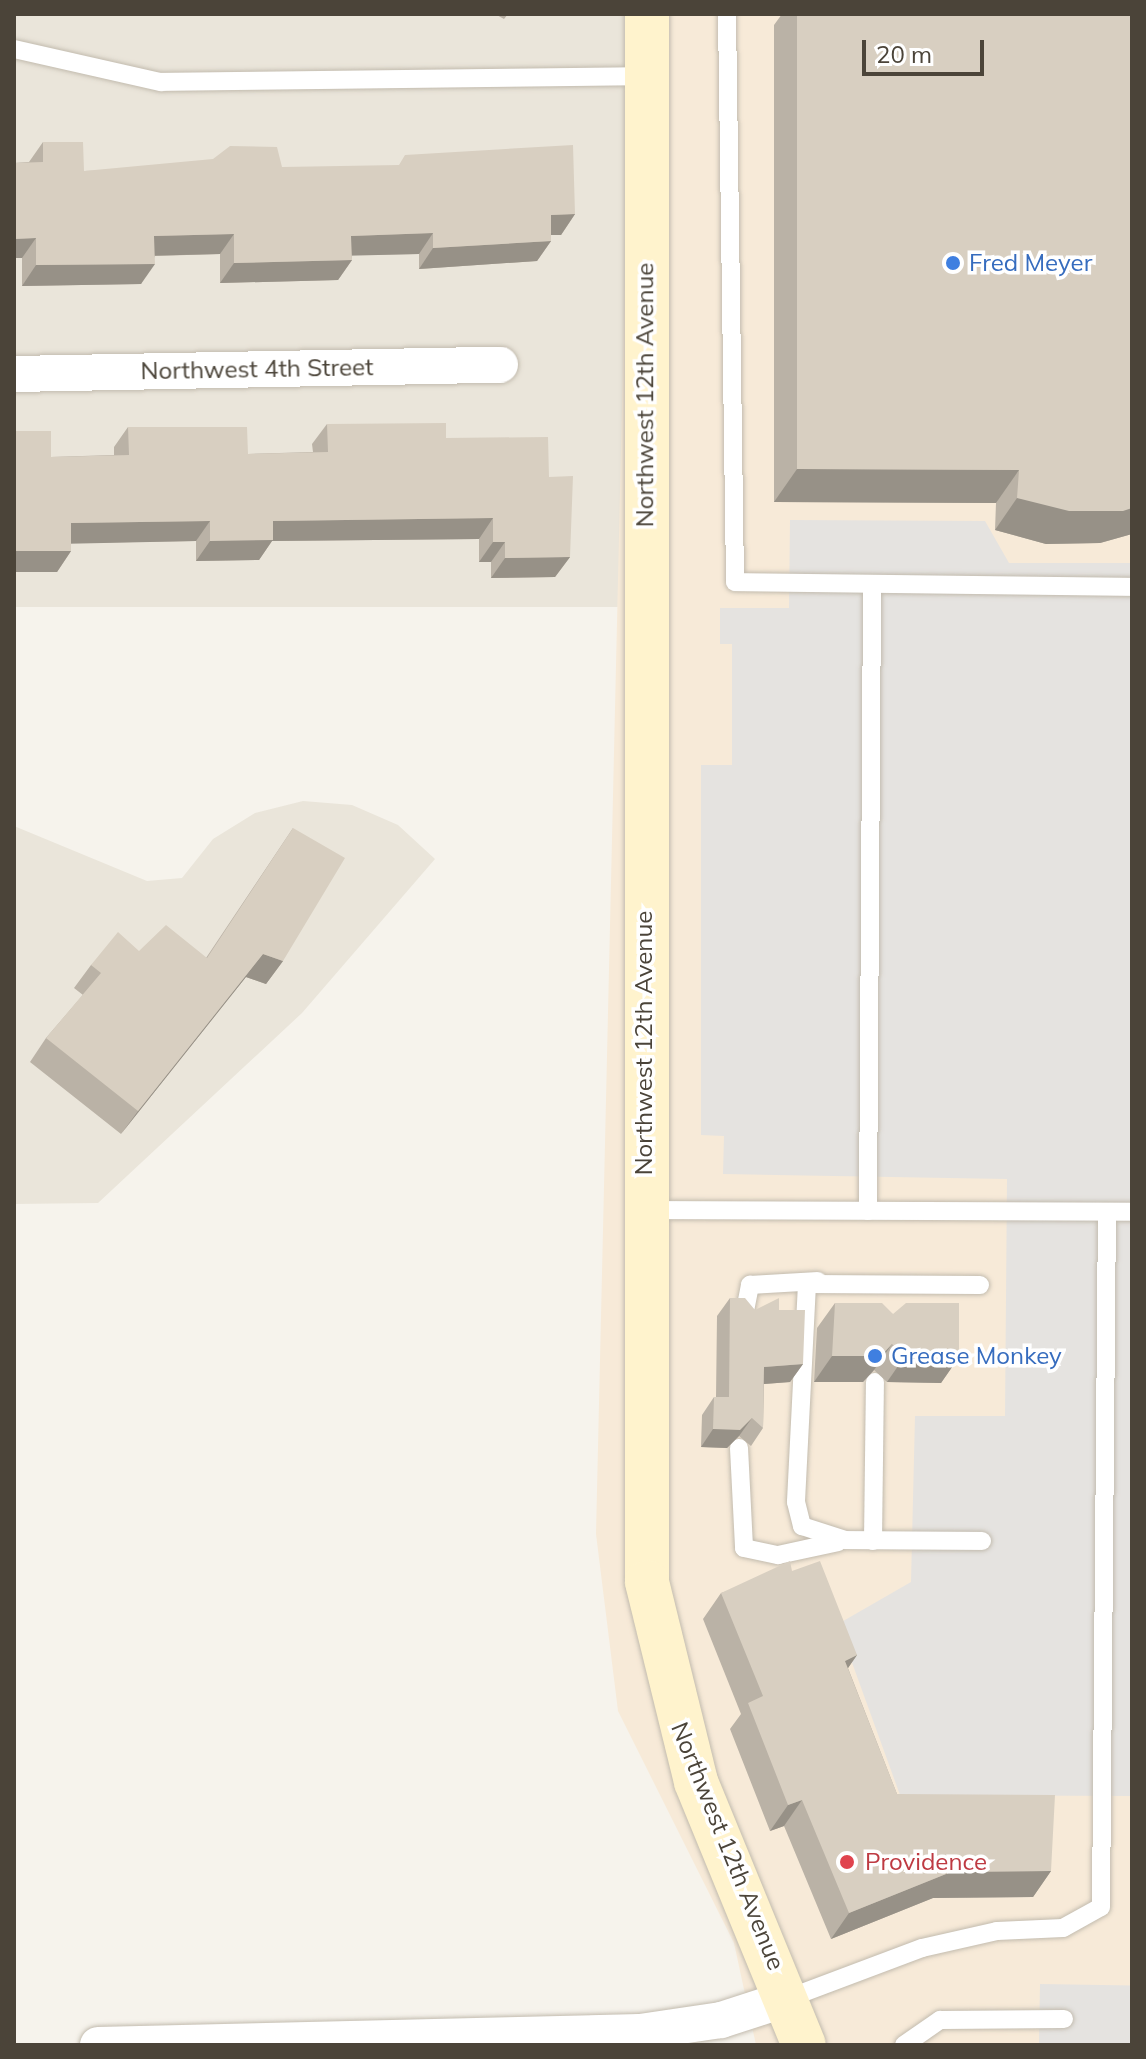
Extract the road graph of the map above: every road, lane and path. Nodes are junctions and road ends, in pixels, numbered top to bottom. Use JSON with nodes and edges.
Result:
{"nodes":[{"id":1,"x":647,"y":14,"type":"edge"},
{"id":2,"x":727,"y":14,"type":"edge"},
{"id":3,"x":14,"y":49,"type":"edge"},
{"id":4,"x":647,"y":76,"type":"junction"},
{"id":5,"x":500,"y":365,"type":"dead end"},
{"id":6,"x":14,"y":374,"type":"edge"},
{"id":7,"x":872,"y":585,"type":"junction"},
{"id":8,"x":1132,"y":587,"type":"edge"},
{"id":9,"x":643,"y":1210,"type":"junction"},
{"id":10,"x":868,"y":1211,"type":"junction"},
{"id":11,"x":1107,"y":1212,"type":"junction"},
{"id":12,"x":1132,"y":1212,"type":"edge"},
{"id":13,"x":822,"y":1281,"type":"junction"},
{"id":14,"x":876,"y":1282,"type":"junction"},
{"id":15,"x":980,"y":1285,"type":"dead end"},
{"id":16,"x":876,"y":1313,"type":"edge"},
{"id":17,"x":744,"y":1316,"type":"edge"},
{"id":18,"x":875,"y":1382,"type":"edge"},
{"id":19,"x":739,"y":1448,"type":"edge"},
{"id":20,"x":845,"y":1540,"type":"junction"},
{"id":21,"x":873,"y":1541,"type":"junction"},
{"id":22,"x":982,"y":1541,"type":"dead end"},
{"id":23,"x":789,"y":1998,"type":"junction"},
{"id":24,"x":1064,"y":2019,"type":"dead end"},
{"id":25,"x":317,"y":2042,"type":"edge"},
{"id":26,"x":98,"y":2045,"type":"edge"},
{"id":27,"x":804,"y":2045,"type":"edge"},
{"id":28,"x":904,"y":2045,"type":"edge"}],
"edges":[{"from":1,"to":4,"type":"street","name":"Northwest 12th Avenue"},
{"from":2,"to":7,"type":"lane"},
{"from":3,"to":4,"type":"lane"},
{"from":4,"to":9,"type":"street","name":"Northwest 12th Avenue"},
{"from":5,"to":6,"type":"street","name":"Northwest 4th Street"},
{"from":7,"to":8,"type":"lane"},
{"from":7,"to":10,"type":"lane"},
{"from":9,"to":10,"type":"lane"},
{"from":9,"to":23,"type":"street","name":"Northwest 12th Avenue"},
{"from":10,"to":11,"type":"lane"},
{"from":11,"to":12,"type":"lane"},
{"from":11,"to":23,"type":"lane"},
{"from":13,"to":14,"type":"lane"},
{"from":13,"to":17,"type":"lane"},
{"from":13,"to":20,"type":"lane"},
{"from":14,"to":15,"type":"lane"},
{"from":14,"to":16,"type":"lane"},
{"from":18,"to":21,"type":"lane"},
{"from":19,"to":20,"type":"lane"},
{"from":20,"to":21,"type":"lane"},
{"from":21,"to":22,"type":"lane"},
{"from":23,"to":25,"type":"street"},
{"from":23,"to":27,"type":"street","name":"Northwest 12th Avenue"},
{"from":24,"to":28,"type":"lane"},
{"from":25,"to":26,"type":"street"}]}
